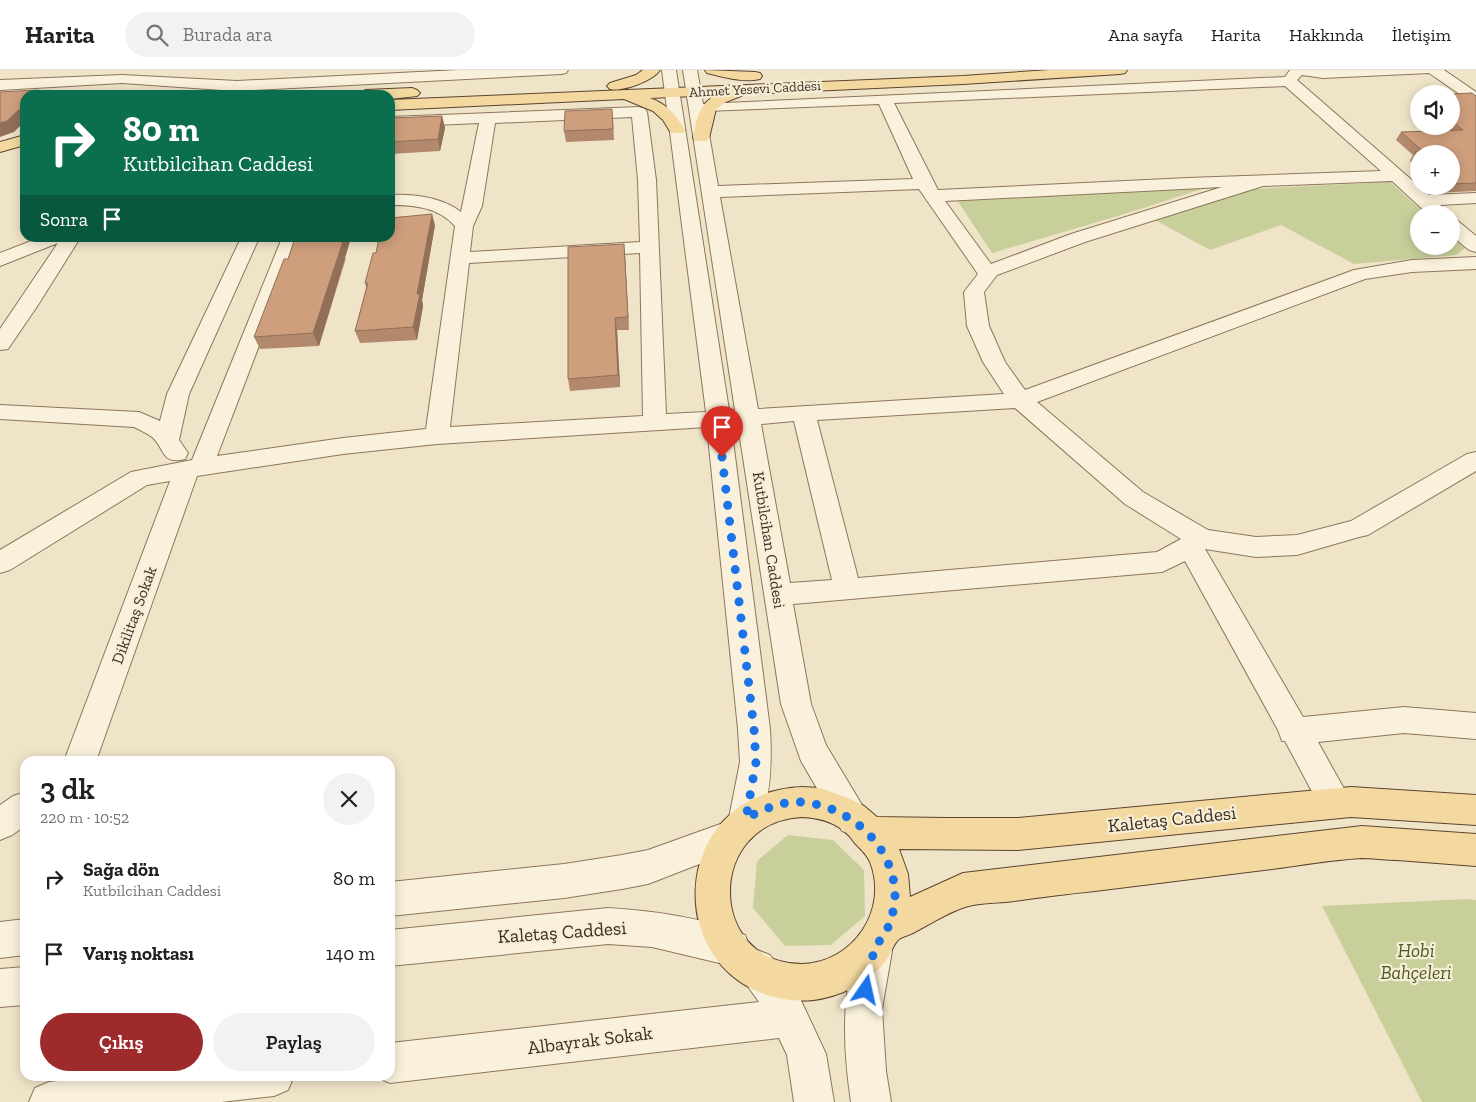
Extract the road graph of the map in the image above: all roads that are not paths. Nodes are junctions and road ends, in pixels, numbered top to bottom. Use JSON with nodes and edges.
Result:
{"nodes":[{"id":1,"x":561,"y":70,"type":"edge"},
{"id":2,"x":938,"y":70,"type":"edge"},
{"id":3,"x":1120,"y":70,"type":"edge"},
{"id":4,"x":1424,"y":70,"type":"edge"},
{"id":5,"x":1434,"y":70,"type":"edge"},
{"id":6,"x":125,"y":74,"type":"edge"},
{"id":7,"x":1296,"y":74,"type":"edge"},
{"id":8,"x":312,"y":75,"type":"edge"},
{"id":9,"x":834,"y":76,"type":"junction"},
{"id":10,"x":684,"y":82,"type":"edge"},
{"id":11,"x":0,"y":85,"type":"edge"},
{"id":12,"x":114,"y":90,"type":"edge"},
{"id":13,"x":609,"y":91,"type":"junction"},
{"id":14,"x":395,"y":95,"type":"edge"},
{"id":15,"x":1476,"y":99,"type":"edge"},
{"id":16,"x":884,"y":100,"type":"junction"},
{"id":17,"x":395,"y":105,"type":"edge"},
{"id":18,"x":488,"y":118,"type":"junction"},
{"id":19,"x":395,"y":122,"type":"edge"},
{"id":20,"x":686,"y":138,"type":"junction"},
{"id":21,"x":20,"y":141,"type":"edge"},
{"id":22,"x":0,"y":147,"type":"edge"},
{"id":23,"x":643,"y":148,"type":"junction"},
{"id":24,"x":20,"y":149,"type":"edge"},
{"id":25,"x":0,"y":155,"type":"edge"},
{"id":26,"x":1396,"y":176,"type":"junction"},
{"id":27,"x":1260,"y":181,"type":"junction"},
{"id":28,"x":929,"y":190,"type":"junction"},
{"id":29,"x":711,"y":192,"type":"junction"},
{"id":30,"x":1476,"y":198,"type":"edge"},
{"id":31,"x":395,"y":200,"type":"edge"},
{"id":32,"x":1424,"y":201,"type":"junction"},
{"id":33,"x":1429,"y":205,"type":"edge"},
{"id":34,"x":422,"y":220,"type":"edge"},
{"id":35,"x":460,"y":221,"type":"junction"},
{"id":36,"x":1460,"y":232,"type":"edge"},
{"id":37,"x":44,"y":242,"type":"edge"},
{"id":38,"x":68,"y":242,"type":"edge"},
{"id":39,"x":248,"y":242,"type":"edge"},
{"id":40,"x":289,"y":242,"type":"edge"},
{"id":41,"x":1476,"y":246,"type":"edge"},
{"id":42,"x":648,"y":247,"type":"junction"},
{"id":43,"x":460,"y":258,"type":"junction"},
{"id":44,"x":0,"y":260,"type":"edge"},
{"id":45,"x":1476,"y":263,"type":"edge"},
{"id":46,"x":988,"y":274,"type":"junction"},
{"id":47,"x":0,"y":344,"type":"edge"},
{"id":48,"x":1020,"y":400,"type":"junction"},
{"id":49,"x":0,"y":412,"type":"edge"},
{"id":50,"x":803,"y":412,"type":"junction"},
{"id":51,"x":748,"y":416,"type":"junction"},
{"id":52,"x":718,"y":418,"type":"junction"},
{"id":53,"x":655,"y":422,"type":"junction"},
{"id":54,"x":437,"y":436,"type":"junction"},
{"id":55,"x":167,"y":440,"type":"junction"},
{"id":56,"x":1476,"y":460,"type":"edge"},
{"id":57,"x":194,"y":468,"type":"junction"},
{"id":58,"x":1196,"y":543,"type":"junction"},
{"id":59,"x":0,"y":563,"type":"edge"},
{"id":60,"x":848,"y":590,"type":"junction"},
{"id":61,"x":778,"y":595,"type":"junction"},
{"id":62,"x":1476,"y":726,"type":"edge"},
{"id":63,"x":1293,"y":731,"type":"junction"},
{"id":64,"x":82,"y":756,"type":"edge"},
{"id":65,"x":1336,"y":803,"type":"junction"},
{"id":66,"x":20,"y":810,"type":"edge"},
{"id":67,"x":1476,"y":810,"type":"edge"},
{"id":68,"x":0,"y":824,"type":"edge"},
{"id":69,"x":860,"y":826,"type":"junction"},
{"id":70,"x":736,"y":828,"type":"junction"},
{"id":71,"x":1476,"y":850,"type":"edge"},
{"id":72,"x":395,"y":898,"type":"edge"},
{"id":73,"x":20,"y":938,"type":"edge"},
{"id":74,"x":882,"y":938,"type":"junction"},
{"id":75,"x":0,"y":940,"type":"edge"},
{"id":76,"x":395,"y":947,"type":"edge"},
{"id":77,"x":745,"y":958,"type":"junction"},
{"id":78,"x":20,"y":986,"type":"edge"},
{"id":79,"x":0,"y":988,"type":"edge"},
{"id":80,"x":790,"y":1018,"type":"junction"},
{"id":81,"x":395,"y":1062,"type":"edge"},
{"id":82,"x":231,"y":1081,"type":"edge"},
{"id":83,"x":48,"y":1102,"type":"edge"},
{"id":84,"x":814,"y":1102,"type":"edge"},
{"id":85,"x":871,"y":1102,"type":"edge"}],
"edges":[{"from":1,"to":8,"type":"street"},
{"from":2,"to":9,"type":"main road","name":"Ahmet Yesevi Caddesi"},
{"from":3,"to":10,"type":"main road","name":"Ahmet Yesevi Caddesi"},
{"from":4,"to":7,"type":"street"},
{"from":5,"to":15,"type":"street"},
{"from":6,"to":8,"type":"street"},
{"from":6,"to":11,"type":"street"},
{"from":6,"to":12,"type":"street"},
{"from":7,"to":16,"type":"street"},
{"from":7,"to":26,"type":"street"},
{"from":9,"to":10,"type":"main road","name":"Ahmet Yesevi Caddesi"},
{"from":9,"to":10,"type":"main road"},
{"from":10,"to":13,"type":"main road","name":"Ahmet Yesevi Caddesi"},
{"from":10,"to":13,"type":"main road","name":"Ahmet Yesevi Caddesi"},
{"from":10,"to":16,"type":"street"},
{"from":10,"to":20,"type":"street","name":"Kutbilcihan Caddesi"},
{"from":13,"to":14,"type":"main road","name":"Ahmet Yesevi Caddesi"},
{"from":13,"to":17,"type":"main road","name":"Ahmet Yesevi Caddesi"},
{"from":13,"to":20,"type":"main road"},
{"from":16,"to":28,"type":"street"},
{"from":18,"to":19,"type":"street"},
{"from":18,"to":23,"type":"street"},
{"from":18,"to":35,"type":"street"},
{"from":20,"to":23,"type":"street"},
{"from":20,"to":29,"type":"street","name":"Kutbilcihan Caddesi"},
{"from":20,"to":52,"type":"street","name":"Kutbilcihan Caddesi"},
{"from":21,"to":22,"type":"main road"},
{"from":23,"to":42,"type":"street"},
{"from":24,"to":25,"type":"main road"},
{"from":26,"to":27,"type":"street"},
{"from":26,"to":32,"type":"street"},
{"from":27,"to":28,"type":"street"},
{"from":27,"to":46,"type":"street"},
{"from":28,"to":29,"type":"street"},
{"from":28,"to":46,"type":"street"},
{"from":29,"to":51,"type":"street","name":"Kutbilcihan Caddesi"},
{"from":30,"to":32,"type":"street"},
{"from":31,"to":35,"type":"street"},
{"from":32,"to":33,"type":"street"},
{"from":34,"to":35,"type":"street"},
{"from":35,"to":43,"type":"street"},
{"from":36,"to":41,"type":"street"},
{"from":37,"to":44,"type":"street"},
{"from":38,"to":47,"type":"street"},
{"from":39,"to":55,"type":"street"},
{"from":40,"to":57,"type":"street","name":"Dikilitaş Sokak"},
{"from":42,"to":43,"type":"street"},
{"from":42,"to":53,"type":"street"},
{"from":43,"to":54,"type":"street"},
{"from":45,"to":48,"type":"street"},
{"from":46,"to":48,"type":"street"},
{"from":48,"to":50,"type":"street"},
{"from":48,"to":58,"type":"street"},
{"from":49,"to":55,"type":"street"},
{"from":50,"to":51,"type":"street"},
{"from":50,"to":60,"type":"street"},
{"from":51,"to":52,"type":"street"},
{"from":51,"to":61,"type":"street","name":"Kutbilcihan Caddesi"},
{"from":52,"to":53,"type":"street"},
{"from":52,"to":70,"type":"street","name":"Kutbilcihan Caddesi"},
{"from":53,"to":54,"type":"street"},
{"from":54,"to":57,"type":"street"},
{"from":55,"to":57,"type":"street"},
{"from":56,"to":58,"type":"street"},
{"from":57,"to":59,"type":"street"},
{"from":57,"to":64,"type":"street","name":"Dikilitaş Sokak"},
{"from":58,"to":60,"type":"street"},
{"from":58,"to":63,"type":"street"},
{"from":60,"to":61,"type":"street"},
{"from":61,"to":69,"type":"street","name":"Kutbilcihan Caddesi"},
{"from":62,"to":63,"type":"street"},
{"from":63,"to":65,"type":"street"},
{"from":65,"to":67,"type":"main road","name":"Kaletaş Caddesi"},
{"from":65,"to":69,"type":"main road","name":"Kaletaş Caddesi"},
{"from":66,"to":68,"type":"street"},
{"from":69,"to":70,"type":"main road"},
{"from":69,"to":74,"type":"main road"},
{"from":70,"to":72,"type":"street"},
{"from":70,"to":77,"type":"main road"},
{"from":71,"to":74,"type":"main road"},
{"from":73,"to":75,"type":"street"},
{"from":74,"to":77,"type":"main road"},
{"from":74,"to":85,"type":"street"},
{"from":76,"to":77,"type":"street","name":"Kaletaş Caddesi"},
{"from":77,"to":80,"type":"street"},
{"from":78,"to":79,"type":"street"},
{"from":80,"to":81,"type":"street","name":"Albayrak Sokak"},
{"from":80,"to":84,"type":"street"},
{"from":82,"to":83,"type":"street"}]}
